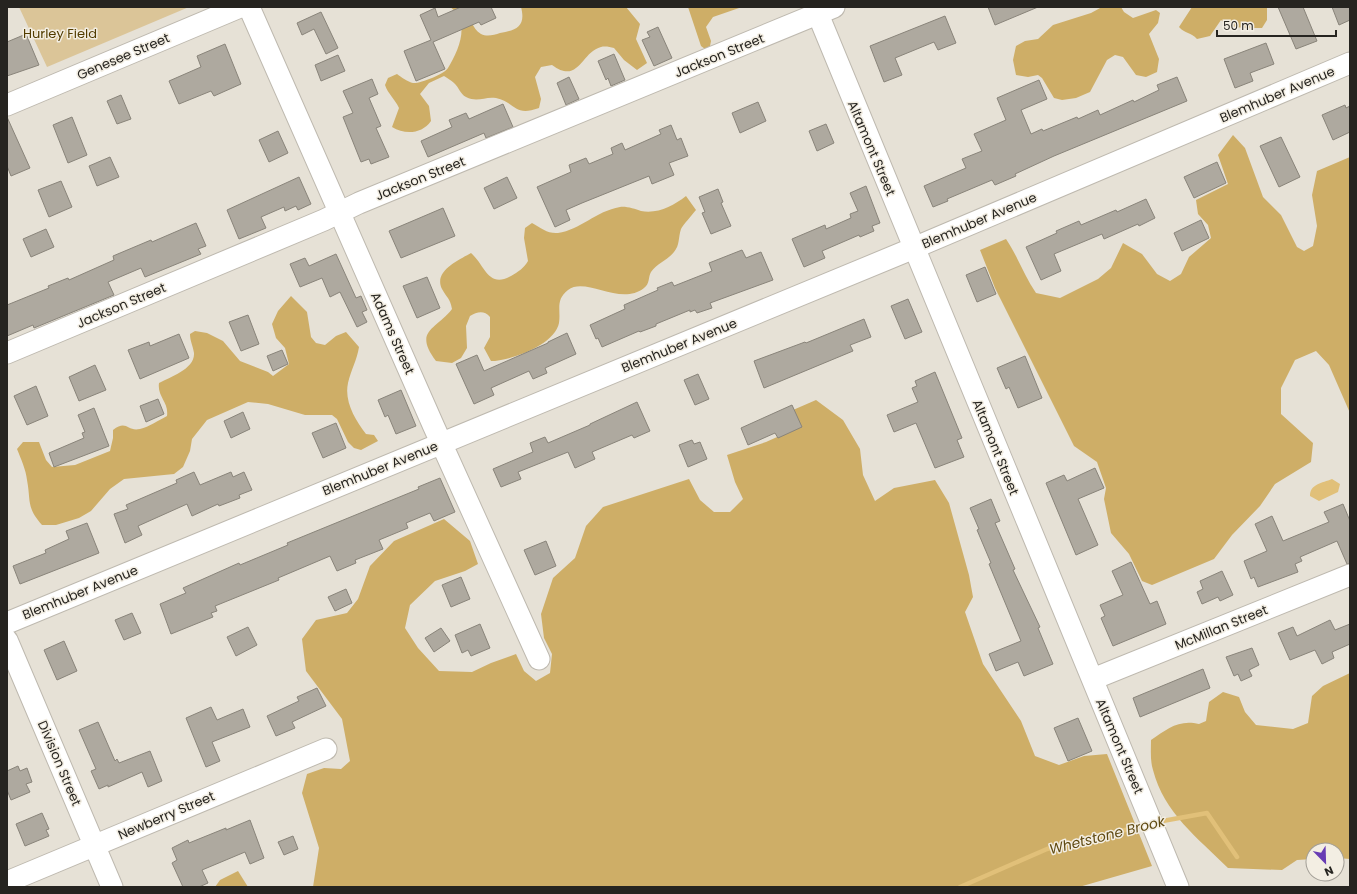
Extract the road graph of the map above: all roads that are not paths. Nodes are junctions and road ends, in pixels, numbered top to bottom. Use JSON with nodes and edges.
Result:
{"nodes":[{"id":1,"x":240,"y":7,"type":"edge"},
{"id":2,"x":249,"y":7,"type":"edge"},
{"id":3,"x":822,"y":9,"type":"edge"},
{"id":4,"x":1350,"y":63,"type":"edge"},
{"id":5,"x":7,"y":105,"type":"edge"},
{"id":6,"x":340,"y":212,"type":"junction"},
{"id":7,"x":914,"y":248,"type":"junction"},
{"id":8,"x":7,"y":352,"type":"edge"},
{"id":9,"x":441,"y":443,"type":"junction"},
{"id":10,"x":1350,"y":575,"type":"edge"},
{"id":11,"x":7,"y":623,"type":"edge"},
{"id":12,"x":7,"y":640,"type":"edge"},
{"id":13,"x":539,"y":659,"type":"dead end"},
{"id":14,"x":1092,"y":680,"type":"junction"},
{"id":15,"x":326,"y":749,"type":"dead end"},
{"id":16,"x":95,"y":845,"type":"junction"},
{"id":17,"x":7,"y":882,"type":"edge"},
{"id":18,"x":112,"y":887,"type":"edge"},
{"id":19,"x":1178,"y":887,"type":"edge"}],
"edges":[{"from":1,"to":5,"type":"street","name":"Genesee Street"},
{"from":2,"to":6,"type":"street","name":"Adams Street"},
{"from":3,"to":6,"type":"street","name":"Jackson Street"},
{"from":3,"to":7,"type":"street","name":"Altamont Street"},
{"from":4,"to":7,"type":"street","name":"Blemhuber Avenue"},
{"from":6,"to":8,"type":"street","name":"Jackson Street"},
{"from":6,"to":9,"type":"street","name":"Adams Street"},
{"from":7,"to":9,"type":"street","name":"Blemhuber Avenue"},
{"from":7,"to":14,"type":"street","name":"Altamont Street"},
{"from":9,"to":11,"type":"street","name":"Blemhuber Avenue"},
{"from":9,"to":13,"type":"street","name":"Adams Street"},
{"from":10,"to":14,"type":"street","name":"McMillan Street"},
{"from":12,"to":16,"type":"street","name":"Division Street"},
{"from":14,"to":19,"type":"street","name":"Altamont Street"},
{"from":15,"to":16,"type":"street","name":"Newberry Street"},
{"from":16,"to":17,"type":"street","name":"Newberry Street"},
{"from":16,"to":18,"type":"street","name":"Division Street"}]}
